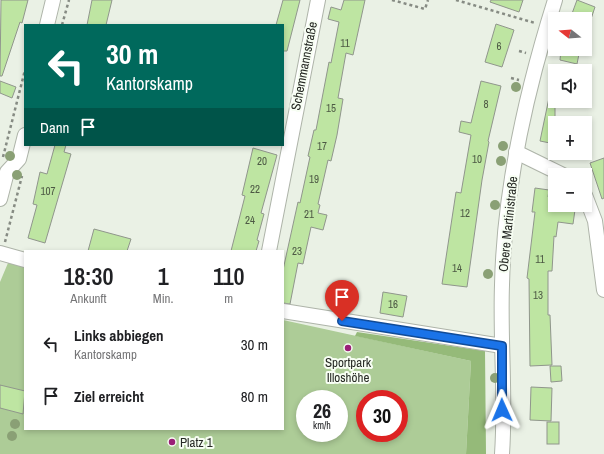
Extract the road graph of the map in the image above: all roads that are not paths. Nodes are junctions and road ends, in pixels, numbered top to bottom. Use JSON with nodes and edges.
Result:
{"nodes":[{"id":1,"x":54,"y":0,"type":"edge"},
{"id":2,"x":318,"y":0,"type":"edge"},
{"id":3,"x":555,"y":0,"type":"edge"},
{"id":4,"x":47,"y":24,"type":"edge"},
{"id":5,"x":24,"y":139,"type":"edge"},
{"id":6,"x":516,"y":152,"type":"junction"},
{"id":7,"x":549,"y":168,"type":"edge"},
{"id":8,"x":0,"y":199,"type":"edge"},
{"id":9,"x":592,"y":212,"type":"edge"},
{"id":10,"x":269,"y":250,"type":"edge"},
{"id":11,"x":1,"y":253,"type":"edge"},
{"id":12,"x":24,"y":260,"type":"edge"},
{"id":13,"x":604,"y":290,"type":"edge"},
{"id":14,"x":284,"y":311,"type":"edge"},
{"id":15,"x":502,"y":346,"type":"junction"},
{"id":16,"x":502,"y":454,"type":"edge"}],
"edges":[{"from":1,"to":4,"type":"street"},
{"from":2,"to":10,"type":"street","name":"Schemmannstraße"},
{"from":3,"to":6,"type":"street","name":"Obere Martinistraße"},
{"from":5,"to":8,"type":"street"},
{"from":6,"to":7,"type":"street"},
{"from":6,"to":15,"type":"street","name":"Obere Martinistraße"},
{"from":9,"to":13,"type":"street"},
{"from":11,"to":12,"type":"street"},
{"from":14,"to":15,"type":"street"},
{"from":15,"to":16,"type":"street","name":"Obere Martinistraße"}]}
